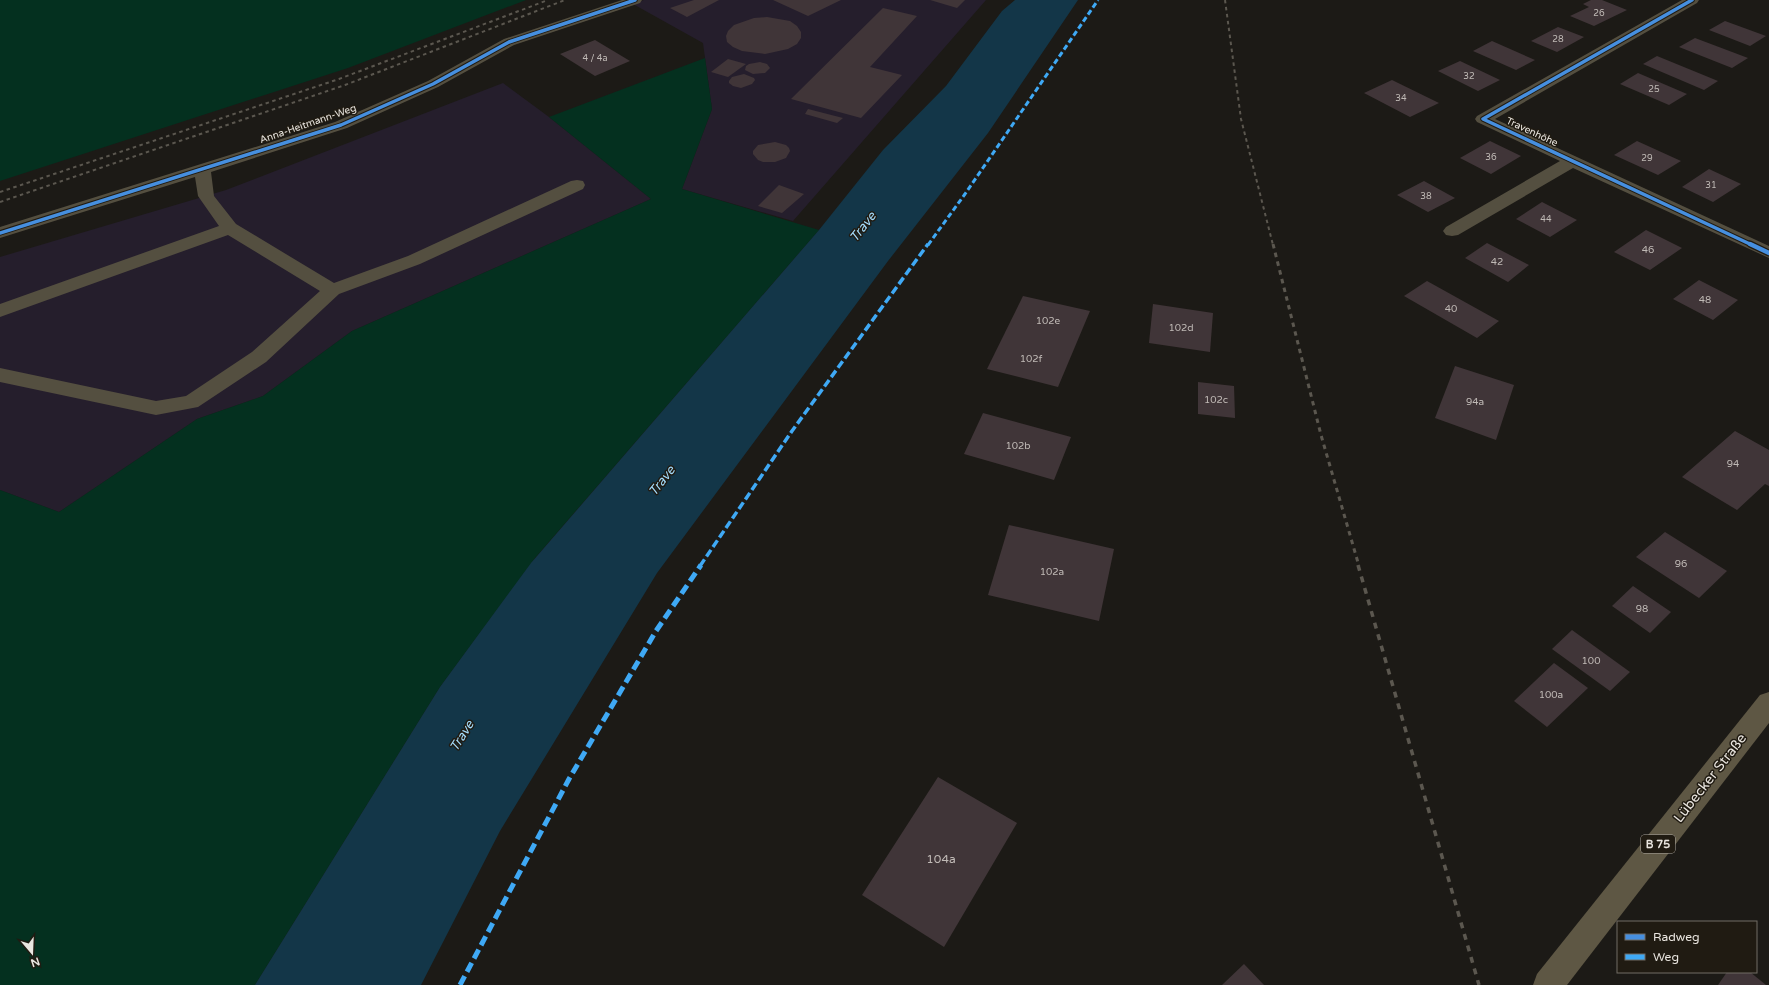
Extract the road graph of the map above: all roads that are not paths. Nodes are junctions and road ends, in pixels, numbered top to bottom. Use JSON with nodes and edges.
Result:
{"nodes":[{"id":1,"x":635,"y":0,"type":"edge"},
{"id":2,"x":1692,"y":0,"type":"edge"},
{"id":3,"x":1573,"y":161,"type":"junction"},
{"id":4,"x":202,"y":169,"type":"junction"},
{"id":5,"x":577,"y":185,"type":"dead end"},
{"id":6,"x":230,"y":228,"type":"junction"},
{"id":7,"x":1452,"y":231,"type":"dead end"},
{"id":8,"x":0,"y":233,"type":"edge"},
{"id":9,"x":1769,"y":253,"type":"edge"},
{"id":10,"x":332,"y":290,"type":"junction"},
{"id":11,"x":0,"y":311,"type":"edge"},
{"id":12,"x":0,"y":375,"type":"edge"},
{"id":13,"x":1769,"y":703,"type":"edge"},
{"id":14,"x":1548,"y":985,"type":"edge"}],
"edges":[{"from":1,"to":4,"type":"street","name":"Anna-Heitmann-Weg"},
{"from":2,"to":3,"type":"street","name":"Travenhöhe"},
{"from":3,"to":7,"type":"street"},
{"from":3,"to":9,"type":"street","name":"Travenhöhe"},
{"from":4,"to":6,"type":"street"},
{"from":4,"to":8,"type":"street","name":"Anna-Heitmann-Weg"},
{"from":5,"to":10,"type":"street"},
{"from":6,"to":10,"type":"street"},
{"from":6,"to":11,"type":"street"},
{"from":10,"to":12,"type":"street"},
{"from":13,"to":14,"type":"main road","name":"Lübecker Straße","number":"B 75"}]}
